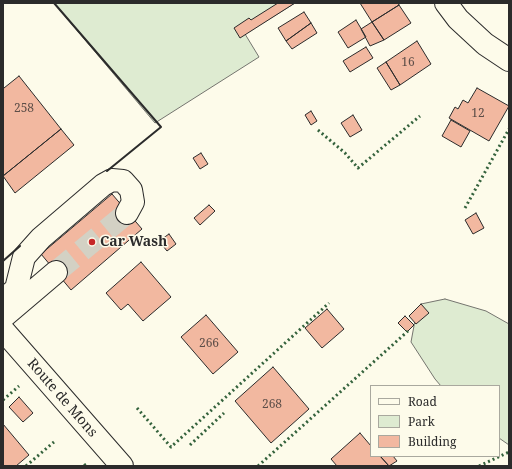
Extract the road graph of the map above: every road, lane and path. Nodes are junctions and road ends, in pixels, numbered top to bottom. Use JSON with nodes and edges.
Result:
{"nodes":[{"id":1,"x":446,"y":3,"type":"edge"},
{"id":2,"x":509,"y":60,"type":"edge"},
{"id":3,"x":127,"y":213,"type":"tunnel mouth"},
{"id":4,"x":56,"y":272,"type":"tunnel mouth"},
{"id":5,"x":3,"y":300,"type":"edge"},
{"id":6,"x":3,"y":317,"type":"edge"},
{"id":7,"x":3,"y":330,"type":"edge"},
{"id":8,"x":122,"y":466,"type":"edge"}],
"edges":[{"from":1,"to":2,"type":"main road"},
{"from":3,"to":5,"type":"main road"},
{"from":4,"to":6,"type":"main road"},
{"from":7,"to":8,"type":"main road","name":"Route de Mons"}]}
